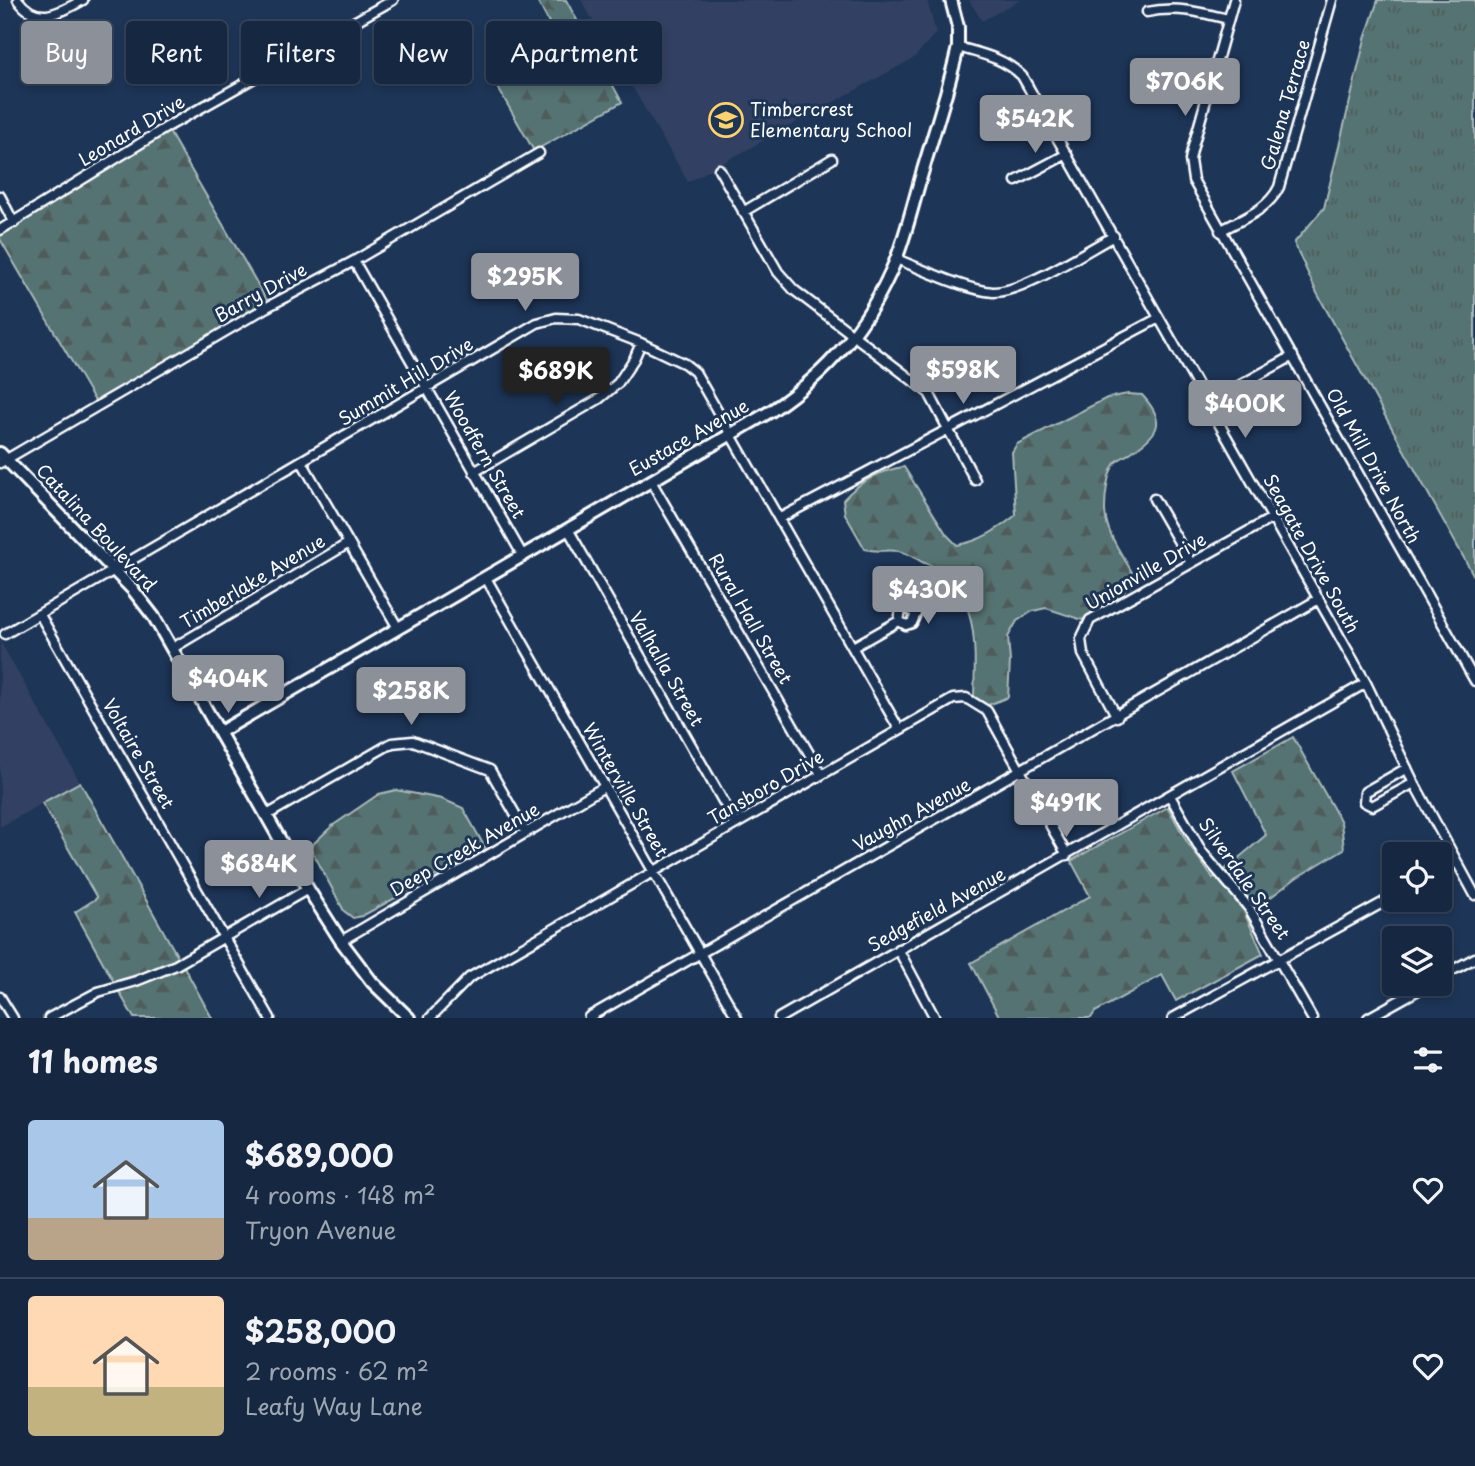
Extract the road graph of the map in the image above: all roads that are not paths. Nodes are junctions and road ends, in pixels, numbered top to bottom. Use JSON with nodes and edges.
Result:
{"nodes":[{"id":1,"x":18,"y":0,"type":"edge"},
{"id":2,"x":83,"y":0,"type":"edge"},
{"id":3,"x":393,"y":0,"type":"edge"},
{"id":4,"x":951,"y":0,"type":"edge"},
{"id":5,"x":1234,"y":0,"type":"edge"},
{"id":6,"x":1332,"y":0,"type":"edge"},
{"id":7,"x":1147,"y":12,"type":"dead end"},
{"id":8,"x":1228,"y":19,"type":"junction"},
{"id":9,"x":958,"y":47,"type":"junction"},
{"id":10,"x":539,"y":153,"type":"dead end"},
{"id":11,"x":1067,"y":154,"type":"junction"},
{"id":12,"x":832,"y":159,"type":"dead end"},
{"id":13,"x":719,"y":169,"type":"dead end"},
{"id":14,"x":1016,"y":181,"type":"dead end"},
{"id":15,"x":0,"y":196,"type":"edge"},
{"id":16,"x":743,"y":212,"type":"junction"},
{"id":17,"x":14,"y":223,"type":"junction"},
{"id":18,"x":0,"y":230,"type":"edge"},
{"id":19,"x":1220,"y":230,"type":"junction"},
{"id":20,"x":1114,"y":236,"type":"junction"},
{"id":21,"x":896,"y":259,"type":"junction"},
{"id":22,"x":354,"y":261,"type":"junction"},
{"id":23,"x":1159,"y":318,"type":"junction"},
{"id":24,"x":855,"y":336,"type":"junction"},
{"id":25,"x":641,"y":343,"type":"junction"},
{"id":26,"x":1293,"y":356,"type":"junction"},
{"id":27,"x":428,"y":388,"type":"junction"},
{"id":28,"x":1208,"y":403,"type":"junction"},
{"id":29,"x":950,"y":429,"type":"junction"},
{"id":30,"x":733,"y":434,"type":"junction"},
{"id":31,"x":2,"y":458,"type":"edge"},
{"id":32,"x":302,"y":462,"type":"junction"},
{"id":33,"x":474,"y":472,"type":"junction"},
{"id":34,"x":975,"y":480,"type":"dead end"},
{"id":35,"x":652,"y":481,"type":"junction"},
{"id":36,"x":1154,"y":499,"type":"dead end"},
{"id":37,"x":780,"y":518,"type":"junction"},
{"id":38,"x":1272,"y":518,"type":"junction"},
{"id":39,"x":568,"y":529,"type":"junction"},
{"id":40,"x":349,"y":543,"type":"junction"},
{"id":41,"x":523,"y":556,"type":"junction"},
{"id":42,"x":1191,"y":563,"type":"junction"},
{"id":43,"x":115,"y":570,"type":"junction"},
{"id":44,"x":486,"y":578,"type":"junction"},
{"id":45,"x":1319,"y":599,"type":"junction"},
{"id":46,"x":40,"y":615,"type":"junction"},
{"id":47,"x":899,"y":621,"type":"dead end"},
{"id":48,"x":398,"y":628,"type":"junction"},
{"id":49,"x":5,"y":635,"type":"dead end"},
{"id":50,"x":853,"y":647,"type":"junction"},
{"id":51,"x":173,"y":648,"type":"junction"},
{"id":52,"x":1475,"y":681,"type":"edge"},
{"id":53,"x":1366,"y":683,"type":"junction"},
{"id":54,"x":1117,"y":717,"type":"junction"},
{"id":55,"x":899,"y":729,"type":"junction"},
{"id":56,"x":220,"y":732,"type":"junction"},
{"id":57,"x":1407,"y":768,"type":"junction"},
{"id":58,"x":1021,"y":772,"type":"junction"},
{"id":59,"x":821,"y":774,"type":"junction"},
{"id":60,"x":1414,"y":783,"type":"junction"},
{"id":61,"x":604,"y":787,"type":"junction"},
{"id":62,"x":1170,"y":796,"type":"junction"},
{"id":63,"x":267,"y":815,"type":"junction"},
{"id":64,"x":736,"y":824,"type":"junction"},
{"id":65,"x":526,"y":833,"type":"junction"},
{"id":66,"x":1067,"y":855,"type":"junction"},
{"id":67,"x":1457,"y":862,"type":"junction"},
{"id":68,"x":1452,"y":865,"type":"edge"},
{"id":69,"x":653,"y":871,"type":"junction"},
{"id":70,"x":308,"y":889,"type":"junction"},
{"id":71,"x":1475,"y":895,"type":"edge"},
{"id":72,"x":1382,"y":903,"type":"edge"},
{"id":73,"x":225,"y":937,"type":"junction"},
{"id":74,"x":341,"y":941,"type":"junction"},
{"id":75,"x":898,"y":949,"type":"junction"},
{"id":76,"x":701,"y":952,"type":"junction"},
{"id":77,"x":1475,"y":958,"type":"edge"},
{"id":78,"x":1280,"y":960,"type":"junction"},
{"id":79,"x":1452,"y":970,"type":"edge"},
{"id":80,"x":1407,"y":996,"type":"edge"},
{"id":81,"x":0,"y":997,"type":"edge"},
{"id":82,"x":589,"y":1017,"type":"edge"},
{"id":83,"x":13,"y":1018,"type":"edge"},
{"id":84,"x":50,"y":1018,"type":"edge"},
{"id":85,"x":270,"y":1018,"type":"edge"},
{"id":86,"x":409,"y":1018,"type":"edge"},
{"id":87,"x":430,"y":1018,"type":"edge"},
{"id":88,"x":737,"y":1018,"type":"edge"},
{"id":89,"x":779,"y":1018,"type":"edge"},
{"id":90,"x":935,"y":1018,"type":"edge"},
{"id":91,"x":1173,"y":1018,"type":"edge"},
{"id":92,"x":1312,"y":1018,"type":"edge"},
{"id":93,"x":1368,"y":1018,"type":"edge"}],
"edges":[{"from":1,"to":2,"type":"street"},
{"from":3,"to":17,"type":"street","name":"Leonard Drive"},
{"from":4,"to":9,"type":"street","name":"Eustace Avenue"},
{"from":5,"to":8,"type":"street","name":"Old Mill Drive North"},
{"from":6,"to":19,"type":"street","name":"Galena Terrace"},
{"from":7,"to":8,"type":"street"},
{"from":8,"to":19,"type":"street","name":"Old Mill Drive North"},
{"from":9,"to":11,"type":"street","name":"Seagate Drive South"},
{"from":9,"to":21,"type":"street","name":"Eustace Avenue"},
{"from":10,"to":22,"type":"street","name":"Barry Drive"},
{"from":11,"to":14,"type":"street"},
{"from":11,"to":20,"type":"street","name":"Seagate Drive South"},
{"from":12,"to":16,"type":"street"},
{"from":13,"to":16,"type":"street"},
{"from":15,"to":17,"type":"street"},
{"from":16,"to":24,"type":"street"},
{"from":17,"to":18,"type":"street","name":"Leonard Drive"},
{"from":19,"to":26,"type":"street","name":"Old Mill Drive North"},
{"from":20,"to":21,"type":"street"},
{"from":20,"to":23,"type":"street","name":"Seagate Drive South"},
{"from":21,"to":24,"type":"street","name":"Eustace Avenue"},
{"from":22,"to":27,"type":"street","name":"Woodfern Street"},
{"from":22,"to":31,"type":"street","name":"Barry Drive"},
{"from":23,"to":28,"type":"street","name":"Seagate Drive South"},
{"from":23,"to":29,"type":"street"},
{"from":24,"to":29,"type":"street"},
{"from":24,"to":30,"type":"street","name":"Eustace Avenue"},
{"from":25,"to":27,"type":"street","name":"Summit Hill Drive"},
{"from":25,"to":30,"type":"street","name":"Summit Hill Drive"},
{"from":25,"to":33,"type":"street"},
{"from":26,"to":28,"type":"street"},
{"from":26,"to":52,"type":"street","name":"Old Mill Drive North"},
{"from":27,"to":32,"type":"street","name":"Summit Hill Drive"},
{"from":27,"to":33,"type":"street","name":"Woodfern Street"},
{"from":28,"to":38,"type":"street","name":"Seagate Drive South"},
{"from":29,"to":34,"type":"street"},
{"from":29,"to":37,"type":"street"},
{"from":30,"to":35,"type":"street","name":"Eustace Avenue"},
{"from":30,"to":37,"type":"street","name":"Summit Hill Drive"},
{"from":31,"to":43,"type":"street","name":"Catalina Boulevard"},
{"from":32,"to":40,"type":"street"},
{"from":32,"to":43,"type":"street","name":"Summit Hill Drive"},
{"from":33,"to":41,"type":"street","name":"Woodfern Street"},
{"from":35,"to":39,"type":"street","name":"Eustace Avenue"},
{"from":35,"to":59,"type":"street","name":"Rural Hall Street"},
{"from":36,"to":42,"type":"street"},
{"from":37,"to":50,"type":"street","name":"Summit Hill Drive"},
{"from":38,"to":42,"type":"street","name":"Unionville Drive"},
{"from":38,"to":45,"type":"street","name":"Seagate Drive South"},
{"from":39,"to":41,"type":"street","name":"Eustace Avenue"},
{"from":39,"to":64,"type":"street","name":"Valhalla Street"},
{"from":40,"to":48,"type":"street"},
{"from":40,"to":51,"type":"street","name":"Timberlake Avenue"},
{"from":41,"to":44,"type":"street","name":"Eustace Avenue"},
{"from":42,"to":54,"type":"street","name":"Unionville Drive"},
{"from":43,"to":46,"type":"street","name":"Summit Hill Drive"},
{"from":43,"to":51,"type":"street","name":"Catalina Boulevard"},
{"from":44,"to":48,"type":"street","name":"Eustace Avenue"},
{"from":44,"to":61,"type":"street","name":"Winterville Street"},
{"from":45,"to":53,"type":"street","name":"Seagate Drive South"},
{"from":45,"to":54,"type":"street","name":"Vaughn Avenue"},
{"from":46,"to":49,"type":"street","name":"Summit Hill Drive"},
{"from":46,"to":73,"type":"street","name":"Voltaire Street"},
{"from":47,"to":50,"type":"street"},
{"from":48,"to":56,"type":"street","name":"Eustace Avenue"},
{"from":50,"to":55,"type":"street","name":"Summit Hill Drive"},
{"from":51,"to":56,"type":"street","name":"Catalina Boulevard"},
{"from":53,"to":57,"type":"street","name":"Seagate Drive South"},
{"from":53,"to":62,"type":"street","name":"Sedgefield Avenue"},
{"from":54,"to":58,"type":"street","name":"Vaughn Avenue"},
{"from":55,"to":58,"type":"street","name":"Tansboro Drive"},
{"from":55,"to":59,"type":"street","name":"Tansboro Drive"},
{"from":56,"to":63,"type":"street","name":"Catalina Boulevard"},
{"from":57,"to":60,"type":"street","name":"Seagate Drive South"},
{"from":57,"to":60,"type":"street"},
{"from":58,"to":66,"type":"street","name":"Tansboro Drive"},
{"from":58,"to":76,"type":"street","name":"Vaughn Avenue"},
{"from":59,"to":64,"type":"street","name":"Tansboro Drive"},
{"from":60,"to":67,"type":"street","name":"Seagate Drive South"},
{"from":61,"to":65,"type":"street","name":"Deep Creek Avenue"},
{"from":61,"to":69,"type":"street","name":"Winterville Street"},
{"from":62,"to":66,"type":"street","name":"Sedgefield Avenue"},
{"from":62,"to":78,"type":"street","name":"Silverdale Street"},
{"from":63,"to":65,"type":"street"},
{"from":63,"to":70,"type":"street","name":"Catalina Boulevard"},
{"from":64,"to":69,"type":"street","name":"Tansboro Drive"},
{"from":65,"to":74,"type":"street","name":"Deep Creek Avenue"},
{"from":66,"to":75,"type":"street","name":"Sedgefield Avenue"},
{"from":67,"to":68,"type":"street"},
{"from":67,"to":71,"type":"street","name":"Seagate Drive South"},
{"from":69,"to":76,"type":"street","name":"Winterville Street"},
{"from":69,"to":87,"type":"street","name":"Tansboro Drive"},
{"from":70,"to":73,"type":"street"},
{"from":70,"to":74,"type":"street","name":"Catalina Boulevard"},
{"from":72,"to":78,"type":"street"},
{"from":73,"to":84,"type":"street"},
{"from":73,"to":85,"type":"street","name":"Voltaire Street"},
{"from":74,"to":86,"type":"street","name":"Catalina Boulevard"},
{"from":75,"to":89,"type":"street","name":"Sedgefield Avenue"},
{"from":75,"to":90,"type":"street"},
{"from":76,"to":82,"type":"street","name":"Vaughn Avenue"},
{"from":76,"to":88,"type":"street","name":"Winterville Street"},
{"from":77,"to":79,"type":"street"},
{"from":78,"to":91,"type":"street"},
{"from":78,"to":92,"type":"street","name":"Silverdale Street"},
{"from":80,"to":93,"type":"street"},
{"from":81,"to":83,"type":"street"}]}
